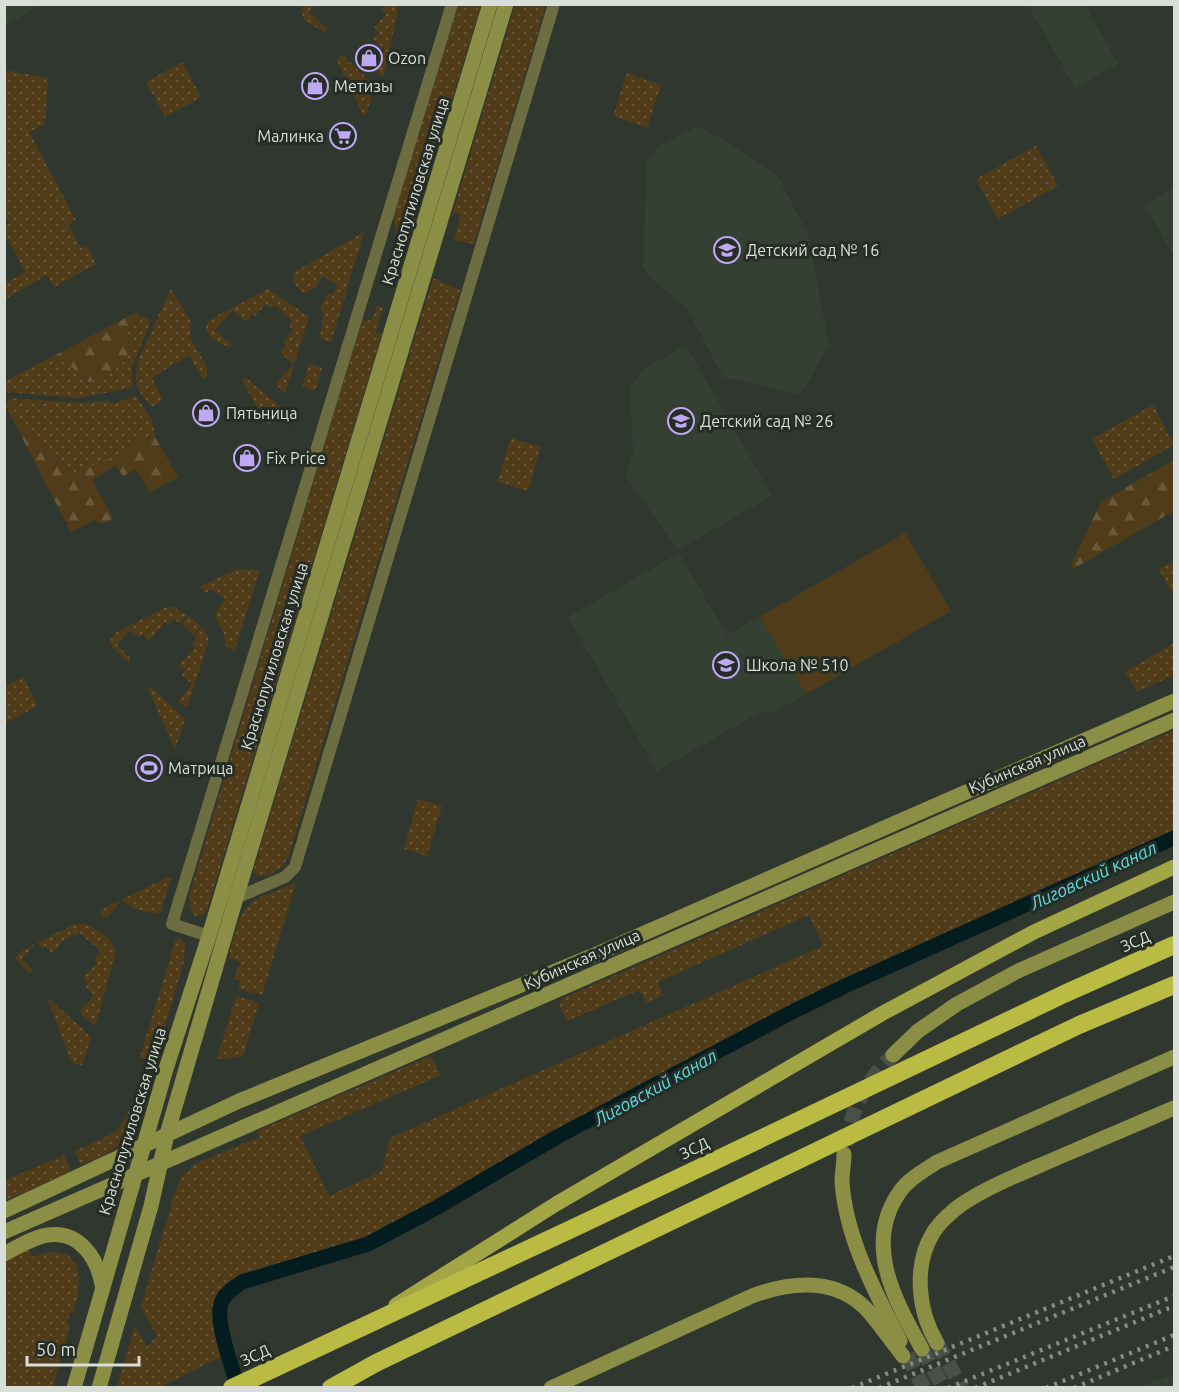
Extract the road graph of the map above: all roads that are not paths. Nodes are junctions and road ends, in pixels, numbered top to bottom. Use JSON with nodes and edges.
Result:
{"nodes":[{"id":1,"x":452,"y":4,"type":"edge"},
{"id":2,"x":490,"y":4,"type":"edge"},
{"id":3,"x":506,"y":4,"type":"edge"},
{"id":4,"x":554,"y":4,"type":"edge"},
{"id":5,"x":1174,"y":701,"type":"edge"},
{"id":6,"x":1174,"y":720,"type":"edge"},
{"id":7,"x":1174,"y":867,"type":"edge"},
{"id":8,"x":236,"y":898,"type":"junction"},
{"id":9,"x":1174,"y":902,"type":"edge"},
{"id":10,"x":209,"y":936,"type":"junction"},
{"id":11,"x":1174,"y":945,"type":"edge"},
{"id":12,"x":1174,"y":985,"type":"edge"},
{"id":13,"x":893,"y":1055,"type":"tunnel mouth"},
{"id":14,"x":1174,"y":1057,"type":"edge"},
{"id":15,"x":1174,"y":1108,"type":"edge"},
{"id":16,"x":167,"y":1134,"type":"junction"},
{"id":17,"x":143,"y":1145,"type":"junction"},
{"id":18,"x":844,"y":1154,"type":"tunnel mouth"},
{"id":19,"x":159,"y":1163,"type":"junction"},
{"id":20,"x":135,"y":1174,"type":"junction"},
{"id":21,"x":4,"y":1211,"type":"edge"},
{"id":22,"x":4,"y":1232,"type":"edge"},
{"id":23,"x":4,"y":1254,"type":"edge"},
{"id":24,"x":102,"y":1286,"type":"junction"},
{"id":25,"x":367,"y":1325,"type":"junction"},
{"id":26,"x":937,"y":1342,"type":"tunnel mouth"},
{"id":27,"x":922,"y":1349,"type":"tunnel mouth"},
{"id":28,"x":74,"y":1388,"type":"edge"},
{"id":29,"x":99,"y":1388,"type":"edge"},
{"id":30,"x":232,"y":1388,"type":"edge"},
{"id":31,"x":331,"y":1388,"type":"edge"},
{"id":32,"x":551,"y":1388,"type":"edge"}],
"edges":[{"from":1,"to":10,"type":"street"},
{"from":2,"to":10,"type":"main road","name":"Краснопутиловская улица"},
{"from":3,"to":8,"type":"main road","name":"Краснопутиловская улица"},
{"from":4,"to":8,"type":"street"},
{"from":5,"to":16,"type":"main road","name":"Кубинская улица"},
{"from":6,"to":19,"type":"main road","name":"Кубинская улица"},
{"from":7,"to":25,"type":"main road"},
{"from":8,"to":16,"type":"main road","name":"Краснопутиловская улица"},
{"from":9,"to":13,"type":"main road"},
{"from":10,"to":17,"type":"main road","name":"Краснопутиловская улица"},
{"from":11,"to":25,"type":"highway","name":"ЗСД"},
{"from":12,"to":31,"type":"highway"},
{"from":14,"to":27,"type":"main road"},
{"from":15,"to":26,"type":"main road"},
{"from":16,"to":17,"type":"main road","name":"Кубинская улица"},
{"from":16,"to":19,"type":"main road","name":"Краснопутиловская улица"},
{"from":17,"to":20,"type":"main road","name":"Краснопутиловская улица"},
{"from":17,"to":21,"type":"main road","name":"Кубинская улица"},
{"from":18,"to":32,"type":"main road"},
{"from":19,"to":20,"type":"main road","name":"Кубинская улица"},
{"from":19,"to":29,"type":"main road","name":"Краснопутиловская улица"},
{"from":20,"to":22,"type":"main road","name":"Кубинская улица"},
{"from":20,"to":24,"type":"main road","name":"Краснопутиловская улица"},
{"from":23,"to":24,"type":"main road"},
{"from":24,"to":28,"type":"main road","name":"Краснопутиловская улица"},
{"from":25,"to":30,"type":"highway","name":"ЗСД"}]}
